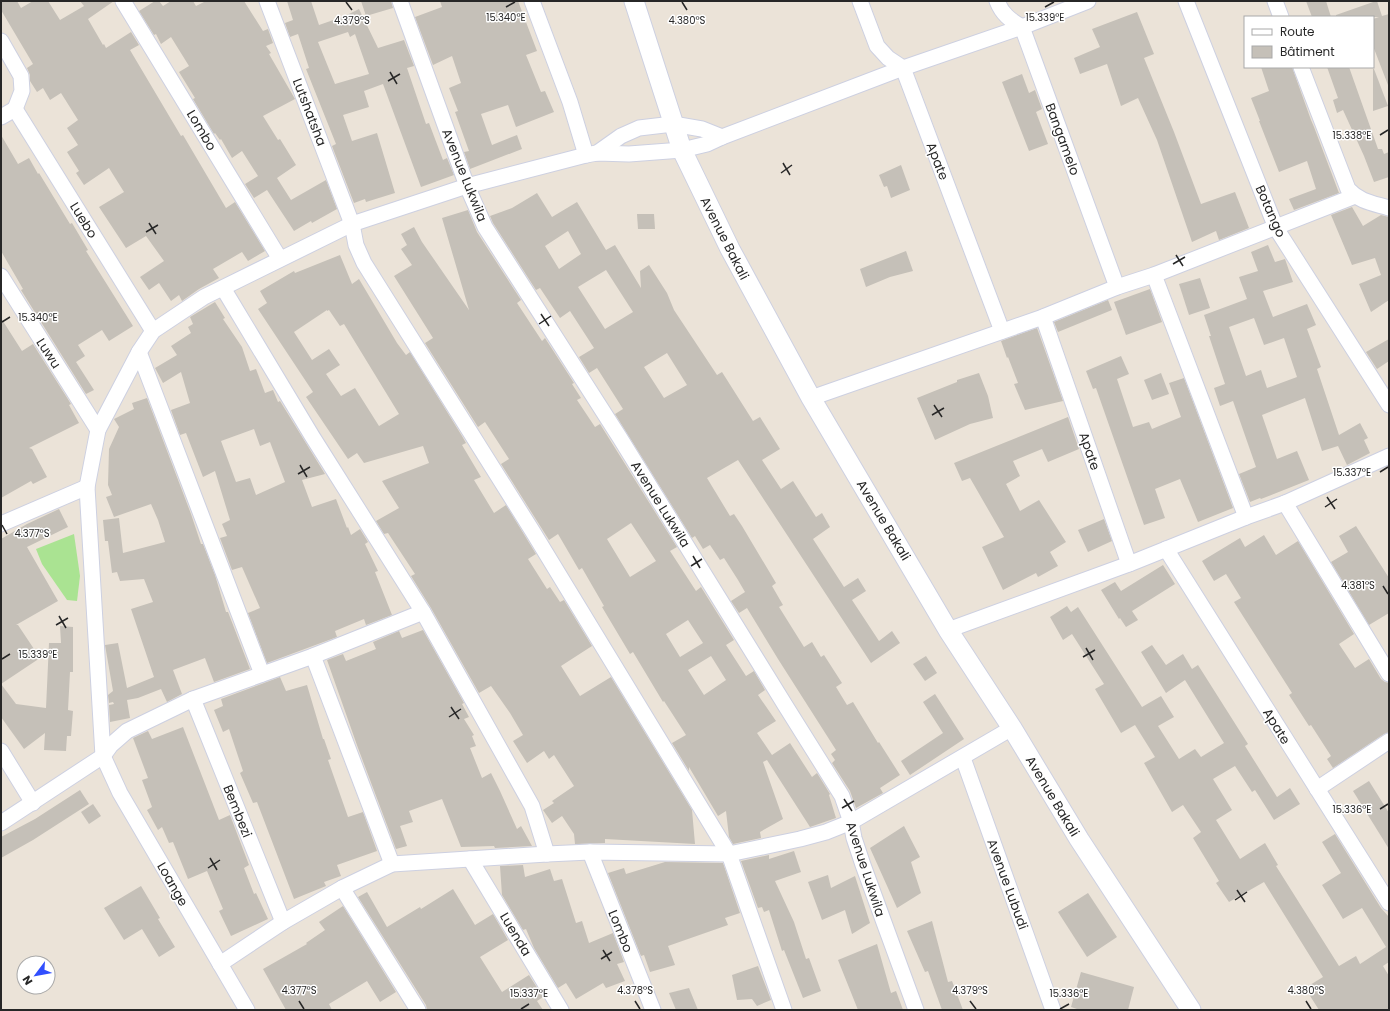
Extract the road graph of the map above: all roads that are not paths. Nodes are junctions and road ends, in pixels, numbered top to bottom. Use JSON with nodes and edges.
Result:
{"nodes":[{"id":1,"x":123,"y":1,"type":"edge"},
{"id":2,"x":267,"y":1,"type":"edge"},
{"id":3,"x":400,"y":1,"type":"edge"},
{"id":4,"x":532,"y":1,"type":"edge"},
{"id":5,"x":634,"y":1,"type":"edge"},
{"id":6,"x":860,"y":1,"type":"edge"},
{"id":7,"x":997,"y":1,"type":"edge"},
{"id":8,"x":1088,"y":1,"type":"edge"},
{"id":9,"x":1186,"y":1,"type":"edge"},
{"id":10,"x":1275,"y":1,"type":"edge"},
{"id":11,"x":1281,"y":16,"type":"edge"},
{"id":12,"x":1022,"y":26,"type":"junction"},
{"id":13,"x":1,"y":41,"type":"edge"},
{"id":14,"x":903,"y":68,"type":"junction"},
{"id":15,"x":1301,"y":68,"type":"edge"},
{"id":16,"x":15,"y":109,"type":"junction"},
{"id":17,"x":1,"y":116,"type":"edge"},
{"id":18,"x":673,"y":124,"type":"junction"},
{"id":19,"x":722,"y":137,"type":"junction"},
{"id":20,"x":682,"y":150,"type":"junction"},
{"id":21,"x":592,"y":154,"type":"junction"},
{"id":22,"x":467,"y":186,"type":"junction"},
{"id":23,"x":1355,"y":196,"type":"junction"},
{"id":24,"x":1389,"y":208,"type":"edge"},
{"id":25,"x":352,"y":224,"type":"junction"},
{"id":26,"x":1276,"y":228,"type":"junction"},
{"id":27,"x":280,"y":259,"type":"junction"},
{"id":28,"x":1154,"y":275,"type":"junction"},
{"id":29,"x":1,"y":276,"type":"edge"},
{"id":30,"x":1117,"y":287,"type":"junction"},
{"id":31,"x":223,"y":288,"type":"junction"},
{"id":32,"x":1043,"y":317,"type":"junction"},
{"id":33,"x":153,"y":331,"type":"junction"},
{"id":34,"x":1002,"y":331,"type":"junction"},
{"id":35,"x":139,"y":352,"type":"junction"},
{"id":36,"x":811,"y":398,"type":"junction"},
{"id":37,"x":1389,"y":405,"type":"edge"},
{"id":38,"x":98,"y":430,"type":"junction"},
{"id":39,"x":1389,"y":456,"type":"edge"},
{"id":40,"x":87,"y":487,"type":"junction"},
{"id":41,"x":1285,"y":503,"type":"junction"},
{"id":42,"x":1246,"y":517,"type":"junction"},
{"id":43,"x":1,"y":524,"type":"edge"},
{"id":44,"x":1166,"y":549,"type":"junction"},
{"id":45,"x":1129,"y":564,"type":"junction"},
{"id":46,"x":423,"y":612,"type":"junction"},
{"id":47,"x":948,"y":630,"type":"junction"},
{"id":48,"x":313,"y":656,"type":"junction"},
{"id":49,"x":262,"y":674,"type":"junction"},
{"id":50,"x":1389,"y":674,"type":"edge"},
{"id":51,"x":194,"y":699,"type":"junction"},
{"id":52,"x":1012,"y":728,"type":"junction"},
{"id":53,"x":1389,"y":740,"type":"edge"},
{"id":54,"x":1,"y":751,"type":"edge"},
{"id":55,"x":104,"y":756,"type":"junction"},
{"id":56,"x":963,"y":758,"type":"junction"},
{"id":57,"x":1317,"y":789,"type":"junction"},
{"id":58,"x":33,"y":803,"type":"junction"},
{"id":59,"x":851,"y":822,"type":"junction"},
{"id":60,"x":1,"y":823,"type":"edge"},
{"id":61,"x":590,"y":852,"type":"junction"},
{"id":62,"x":547,"y":854,"type":"junction"},
{"id":63,"x":729,"y":854,"type":"junction"},
{"id":64,"x":470,"y":859,"type":"junction"},
{"id":65,"x":392,"y":864,"type":"junction"},
{"id":66,"x":342,"y":888,"type":"junction"},
{"id":67,"x":1389,"y":903,"type":"edge"},
{"id":68,"x":283,"y":922,"type":"junction"},
{"id":69,"x":220,"y":964,"type":"junction"},
{"id":70,"x":247,"y":1010,"type":"edge"},
{"id":71,"x":418,"y":1010,"type":"edge"},
{"id":72,"x":561,"y":1010,"type":"edge"},
{"id":73,"x":653,"y":1010,"type":"edge"},
{"id":74,"x":784,"y":1010,"type":"edge"},
{"id":75,"x":916,"y":1010,"type":"edge"},
{"id":76,"x":1053,"y":1010,"type":"edge"},
{"id":77,"x":1191,"y":1010,"type":"edge"}],
"edges":[{"from":1,"to":27,"type":"street","name":"Lombo"},
{"from":2,"to":25,"type":"street","name":"Lutshatsha"},
{"from":3,"to":22,"type":"street","name":"Avenue Lukwila"},
{"from":4,"to":21,"type":"street"},
{"from":5,"to":18,"type":"street","name":"Avenue Bakali"},
{"from":6,"to":14,"type":"street"},
{"from":7,"to":12,"type":"street"},
{"from":8,"to":12,"type":"street"},
{"from":9,"to":26,"type":"street","name":"Botango"},
{"from":10,"to":11,"type":"street"},
{"from":12,"to":14,"type":"street"},
{"from":12,"to":30,"type":"street","name":"Bangamelo"},
{"from":13,"to":16,"type":"street"},
{"from":14,"to":19,"type":"street"},
{"from":14,"to":34,"type":"street","name":"Apate"},
{"from":15,"to":23,"type":"street"},
{"from":16,"to":17,"type":"street"},
{"from":16,"to":33,"type":"street","name":"Luebo"},
{"from":18,"to":19,"type":"street"},
{"from":18,"to":20,"type":"street","name":"Avenue Bakali"},
{"from":18,"to":21,"type":"street"},
{"from":19,"to":20,"type":"street"},
{"from":20,"to":21,"type":"street"},
{"from":20,"to":36,"type":"street","name":"Avenue Bakali"},
{"from":21,"to":22,"type":"street"},
{"from":22,"to":25,"type":"street"},
{"from":22,"to":59,"type":"street","name":"Avenue Lukwila"},
{"from":23,"to":24,"type":"street"},
{"from":23,"to":26,"type":"street"},
{"from":25,"to":27,"type":"street"},
{"from":25,"to":63,"type":"street","name":"Lutshatsha"},
{"from":26,"to":28,"type":"street"},
{"from":26,"to":37,"type":"street","name":"Botango"},
{"from":27,"to":31,"type":"street"},
{"from":28,"to":30,"type":"street"},
{"from":28,"to":42,"type":"street"},
{"from":29,"to":38,"type":"street","name":"Luwu"},
{"from":30,"to":32,"type":"street"},
{"from":31,"to":33,"type":"street"},
{"from":31,"to":46,"type":"street"},
{"from":32,"to":34,"type":"street"},
{"from":32,"to":45,"type":"street","name":"Apate"},
{"from":33,"to":35,"type":"street","name":"Loange"},
{"from":34,"to":36,"type":"street"},
{"from":35,"to":38,"type":"street","name":"Loange"},
{"from":35,"to":49,"type":"street"},
{"from":36,"to":47,"type":"street","name":"Avenue Bakali"},
{"from":38,"to":40,"type":"street","name":"Loange"},
{"from":39,"to":41,"type":"street"},
{"from":40,"to":43,"type":"street"},
{"from":40,"to":55,"type":"street","name":"Loange"},
{"from":41,"to":42,"type":"street"},
{"from":41,"to":50,"type":"street"},
{"from":42,"to":44,"type":"street"},
{"from":44,"to":45,"type":"street"},
{"from":44,"to":57,"type":"street","name":"Apate"},
{"from":45,"to":47,"type":"street"},
{"from":46,"to":48,"type":"street"},
{"from":46,"to":62,"type":"street"},
{"from":47,"to":52,"type":"street","name":"Avenue Bakali"},
{"from":48,"to":49,"type":"street"},
{"from":48,"to":65,"type":"street"},
{"from":49,"to":51,"type":"street"},
{"from":51,"to":55,"type":"street"},
{"from":51,"to":68,"type":"street","name":"Bembezi"},
{"from":52,"to":56,"type":"street"},
{"from":52,"to":77,"type":"street","name":"Avenue Bakali"},
{"from":53,"to":57,"type":"street"},
{"from":54,"to":58,"type":"street"},
{"from":55,"to":58,"type":"street"},
{"from":55,"to":69,"type":"street","name":"Loange"},
{"from":56,"to":59,"type":"street"},
{"from":56,"to":76,"type":"street","name":"Avenue Lubudi"},
{"from":57,"to":67,"type":"street","name":"Apate"},
{"from":58,"to":60,"type":"street"},
{"from":59,"to":63,"type":"street"},
{"from":59,"to":75,"type":"street","name":"Avenue Lukwila"},
{"from":61,"to":62,"type":"street"},
{"from":61,"to":63,"type":"street"},
{"from":61,"to":73,"type":"street","name":"Lombo"},
{"from":62,"to":64,"type":"street"},
{"from":63,"to":74,"type":"street","name":"Lutshatsha"},
{"from":64,"to":65,"type":"street"},
{"from":64,"to":72,"type":"street","name":"Luenda"},
{"from":65,"to":66,"type":"street"},
{"from":66,"to":68,"type":"street"},
{"from":66,"to":71,"type":"street"},
{"from":68,"to":69,"type":"street"},
{"from":69,"to":70,"type":"street","name":"Loange"}]}
